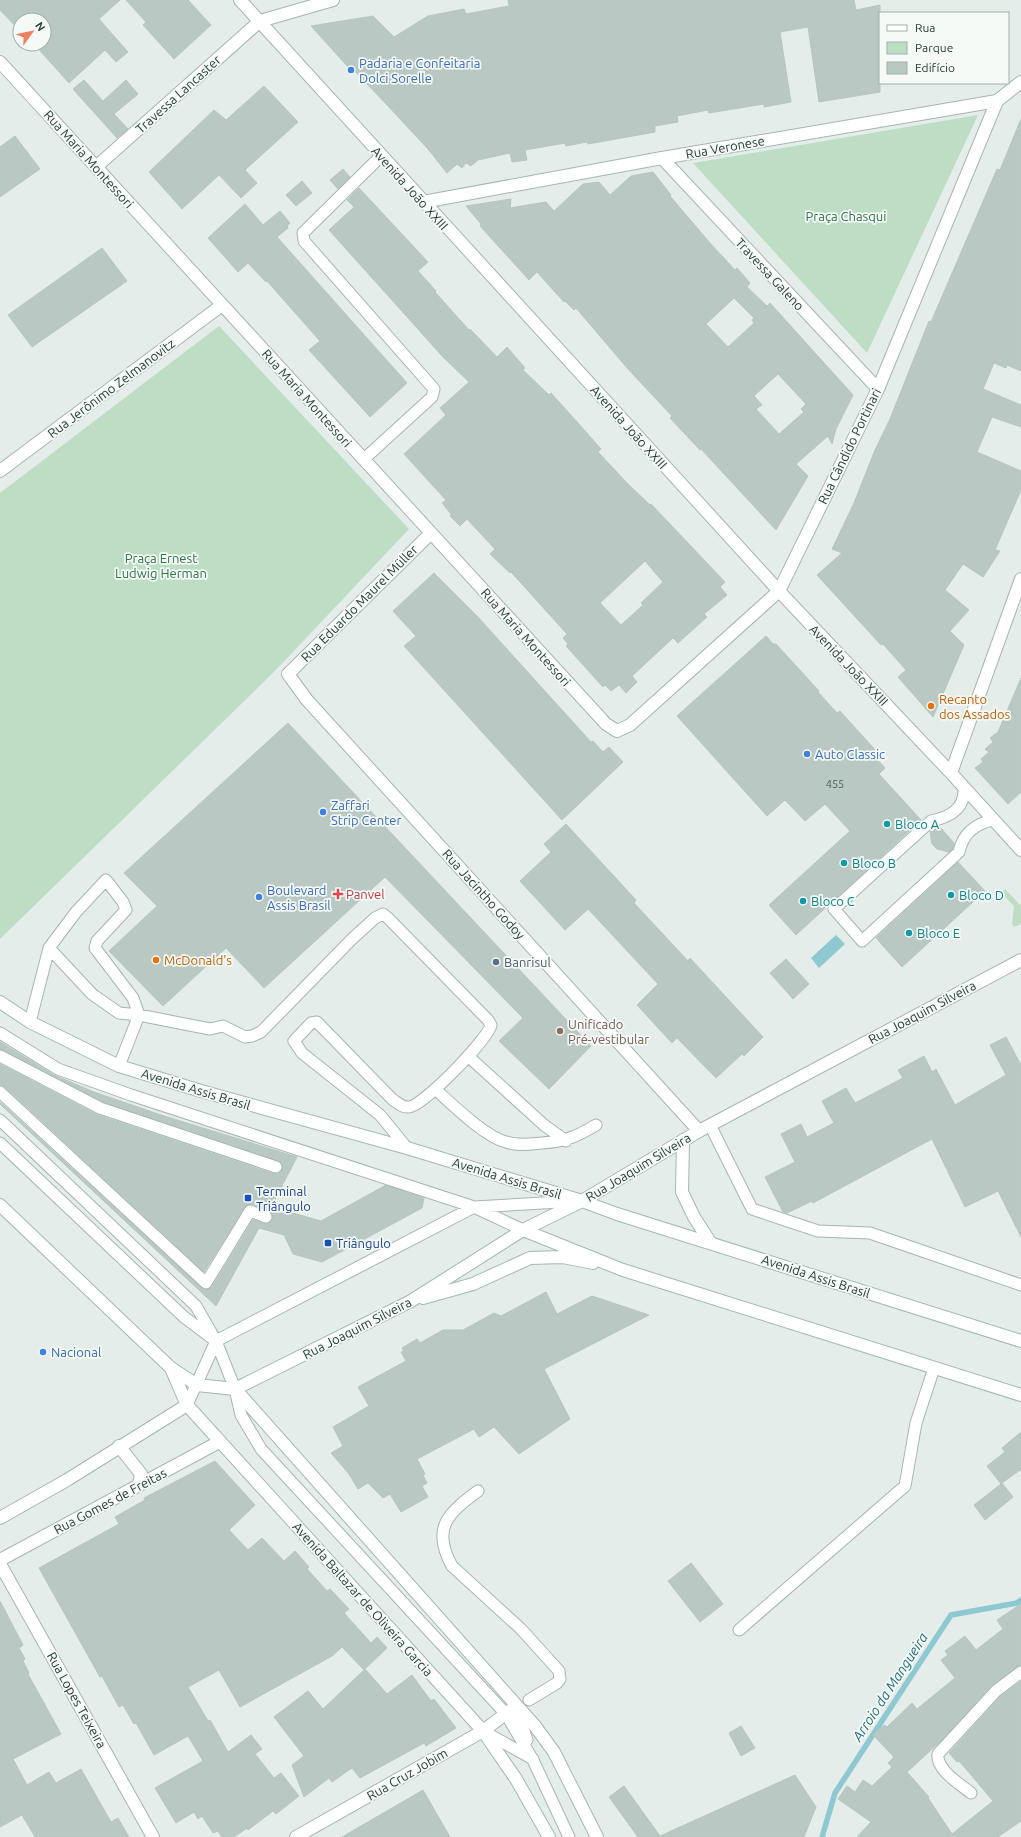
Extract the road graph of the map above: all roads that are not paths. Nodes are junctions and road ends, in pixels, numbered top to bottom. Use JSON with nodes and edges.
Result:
{"nodes":[{"id":1,"x":240,"y":0,"type":"edge"},
{"id":2,"x":333,"y":0,"type":"edge"},
{"id":3,"x":260,"y":21,"type":"junction"},
{"id":4,"x":0,"y":62,"type":"edge"},
{"id":5,"x":1021,"y":82,"type":"edge"},
{"id":6,"x":997,"y":101,"type":"junction"},
{"id":7,"x":381,"y":156,"type":"junction"},
{"id":8,"x":662,"y":158,"type":"junction"},
{"id":9,"x":96,"y":167,"type":"junction"},
{"id":10,"x":423,"y":202,"type":"junction"},
{"id":11,"x":222,"y":305,"type":"junction"},
{"id":12,"x":878,"y":389,"type":"junction"},
{"id":13,"x":364,"y":459,"type":"junction"},
{"id":14,"x":0,"y":471,"type":"edge"},
{"id":15,"x":431,"y":533,"type":"junction"},
{"id":16,"x":1021,"y":579,"type":"edge"},
{"id":17,"x":779,"y":591,"type":"junction"},
{"id":18,"x":288,"y":674,"type":"joint"},
{"id":19,"x":617,"y":731,"type":"joint"},
{"id":20,"x":951,"y":772,"type":"junction"},
{"id":21,"x":964,"y":788,"type":"junction"},
{"id":22,"x":980,"y":805,"type":"junction"},
{"id":23,"x":960,"y":808,"type":"junction"},
{"id":24,"x":993,"y":820,"type":"junction"},
{"id":25,"x":974,"y":826,"type":"junction"},
{"id":26,"x":1021,"y":850,"type":"edge"},
{"id":27,"x":49,"y":948,"type":"junction"},
{"id":28,"x":1021,"y":960,"type":"edge"},
{"id":29,"x":0,"y":1002,"type":"edge"},
{"id":30,"x":139,"y":1015,"type":"junction"},
{"id":31,"x":30,"y":1022,"type":"junction"},
{"id":32,"x":0,"y":1033,"type":"edge"},
{"id":33,"x":0,"y":1056,"type":"edge"},
{"id":34,"x":469,"y":1057,"type":"junction"},
{"id":35,"x":119,"y":1066,"type":"junction"},
{"id":36,"x":436,"y":1089,"type":"junction"},
{"id":37,"x":0,"y":1092,"type":"edge"},
{"id":38,"x":0,"y":1120,"type":"edge"},
{"id":39,"x":596,"y":1124,"type":"dead end"},
{"id":40,"x":710,"y":1125,"type":"junction"},
{"id":41,"x":699,"y":1130,"type":"junction"},
{"id":42,"x":683,"y":1140,"type":"junction"},
{"id":43,"x":566,"y":1141,"type":"junction"},
{"id":44,"x":0,"y":1143,"type":"edge"},
{"id":45,"x":407,"y":1148,"type":"junction"},
{"id":46,"x":276,"y":1167,"type":"dead end"},
{"id":47,"x":582,"y":1201,"type":"junction"},
{"id":48,"x":0,"y":1205,"type":"edge"},
{"id":49,"x":474,"y":1206,"type":"junction"},
{"id":50,"x":266,"y":1217,"type":"dead end"},
{"id":51,"x":523,"y":1230,"type":"junction"},
{"id":52,"x":710,"y":1242,"type":"junction"},
{"id":53,"x":623,"y":1270,"type":"junction"},
{"id":54,"x":1021,"y":1285,"type":"edge"},
{"id":55,"x":411,"y":1301,"type":"junction"},
{"id":56,"x":1021,"y":1340,"type":"edge"},
{"id":57,"x":216,"y":1341,"type":"junction"},
{"id":58,"x":171,"y":1368,"type":"junction"},
{"id":59,"x":934,"y":1368,"type":"junction"},
{"id":60,"x":197,"y":1385,"type":"junction"},
{"id":61,"x":235,"y":1389,"type":"junction"},
{"id":62,"x":1021,"y":1395,"type":"edge"},
{"id":63,"x":187,"y":1405,"type":"junction"},
{"id":64,"x":220,"y":1442,"type":"junction"},
{"id":65,"x":119,"y":1446,"type":"junction"},
{"id":66,"x":139,"y":1485,"type":"junction"},
{"id":67,"x":478,"y":1491,"type":"dead end"},
{"id":68,"x":0,"y":1518,"type":"edge"},
{"id":69,"x":0,"y":1560,"type":"edge"},
{"id":70,"x":0,"y":1564,"type":"edge"},
{"id":71,"x":739,"y":1630,"type":"dead end"},
{"id":72,"x":1021,"y":1672,"type":"edge"},
{"id":73,"x":529,"y":1700,"type":"dead end"},
{"id":74,"x":516,"y":1706,"type":"junction"},
{"id":75,"x":506,"y":1714,"type":"junction"},
{"id":76,"x":483,"y":1731,"type":"junction"},
{"id":77,"x":533,"y":1760,"type":"junction"},
{"id":78,"x":971,"y":1793,"type":"dead end"},
{"id":79,"x":153,"y":1837,"type":"edge"},
{"id":80,"x":296,"y":1837,"type":"edge"},
{"id":81,"x":549,"y":1837,"type":"edge"},
{"id":82,"x":569,"y":1837,"type":"edge"},
{"id":83,"x":597,"y":1837,"type":"edge"}],
"edges":[{"from":1,"to":3,"type":"street","name":"Avenida João XXIII"},
{"from":2,"to":3,"type":"street"},
{"from":3,"to":7,"type":"street","name":"Avenida João XXIII"},
{"from":3,"to":9,"type":"street","name":"Travessa Lancaster"},
{"from":4,"to":9,"type":"street","name":"Rua Maria Montessori"},
{"from":5,"to":6,"type":"street","name":"Rua Veronese"},
{"from":6,"to":8,"type":"street","name":"Rua Veronese"},
{"from":6,"to":12,"type":"street","name":"Rua Cândido Portinari"},
{"from":7,"to":10,"type":"street","name":"Avenida João XXIII"},
{"from":7,"to":13,"type":"lane"},
{"from":8,"to":10,"type":"street","name":"Rua Veronese"},
{"from":8,"to":12,"type":"street","name":"Travessa Galeno"},
{"from":9,"to":11,"type":"street","name":"Rua Maria Montessori"},
{"from":10,"to":17,"type":"street","name":"Avenida João XXIII"},
{"from":11,"to":13,"type":"street","name":"Rua Maria Montessori"},
{"from":11,"to":14,"type":"street","name":"Rua Jerônimo Zelmanovitz"},
{"from":12,"to":17,"type":"street","name":"Rua Cândido Portinari"},
{"from":13,"to":15,"type":"street","name":"Rua Maria Montessori"},
{"from":15,"to":18,"type":"street","name":"Rua Eduardo Maurel Müller"},
{"from":15,"to":19,"type":"street","name":"Rua Maria Montessori"},
{"from":16,"to":20,"type":"street"},
{"from":17,"to":19,"type":"street","name":"Rua Cândido Portinari"},
{"from":17,"to":20,"type":"street","name":"Avenida João XXIII"},
{"from":18,"to":41,"type":"street","name":"Rua Jacintho Godoy"},
{"from":20,"to":21,"type":"street","name":"Avenida João XXIII"},
{"from":21,"to":22,"type":"street","name":"Avenida João XXIII"},
{"from":21,"to":23,"type":"lane"},
{"from":22,"to":23,"type":"lane"},
{"from":22,"to":24,"type":"street","name":"Avenida João XXIII"},
{"from":22,"to":25,"type":"lane"},
{"from":23,"to":25,"type":"lane"},
{"from":24,"to":25,"type":"lane"},
{"from":24,"to":26,"type":"street","name":"Avenida João XXIII"},
{"from":27,"to":30,"type":"lane"},
{"from":27,"to":30,"type":"lane"},
{"from":27,"to":31,"type":"lane"},
{"from":28,"to":40,"type":"street","name":"Rua Joaquim Silveira"},
{"from":29,"to":31,"type":"street","name":"Avenida Assis Brasil"},
{"from":30,"to":34,"type":"lane"},
{"from":30,"to":35,"type":"lane"},
{"from":31,"to":35,"type":"street","name":"Avenida Assis Brasil"},
{"from":32,"to":49,"type":"lane"},
{"from":33,"to":46,"type":"lane"},
{"from":34,"to":36,"type":"lane"},
{"from":34,"to":43,"type":"lane"},
{"from":35,"to":45,"type":"street","name":"Avenida Assis Brasil"},
{"from":36,"to":43,"type":"lane"},
{"from":36,"to":45,"type":"lane"},
{"from":37,"to":50,"type":"lane"},
{"from":38,"to":57,"type":"lane"},
{"from":39,"to":43,"type":"lane"},
{"from":40,"to":41,"type":"street","name":"Rua Joaquim Silveira"},
{"from":40,"to":54,"type":"lane"},
{"from":41,"to":42,"type":"street","name":"Rua Joaquim Silveira"},
{"from":42,"to":47,"type":"street","name":"Rua Joaquim Silveira"},
{"from":42,"to":52,"type":"street"},
{"from":44,"to":57,"type":"lane"},
{"from":45,"to":47,"type":"street","name":"Avenida Assis Brasil"},
{"from":47,"to":49,"type":"lane"},
{"from":47,"to":51,"type":"street","name":"Rua Joaquim Silveira"},
{"from":47,"to":52,"type":"street","name":"Avenida Assis Brasil"},
{"from":48,"to":58,"type":"street"},
{"from":49,"to":51,"type":"lane"},
{"from":49,"to":57,"type":"lane"},
{"from":51,"to":53,"type":"street"},
{"from":51,"to":55,"type":"street","name":"Rua Joaquim Silveira"},
{"from":52,"to":56,"type":"street","name":"Avenida Assis Brasil"},
{"from":53,"to":55,"type":"street"},
{"from":53,"to":59,"type":"street"},
{"from":55,"to":61,"type":"street","name":"Rua Joaquim Silveira"},
{"from":57,"to":60,"type":"lane"},
{"from":57,"to":61,"type":"lane"},
{"from":58,"to":60,"type":"street"},
{"from":58,"to":63,"type":"street","name":"Avenida Baltazar de Oliveira Garcia"},
{"from":59,"to":62,"type":"street"},
{"from":59,"to":71,"type":"lane"},
{"from":60,"to":61,"type":"street"},
{"from":60,"to":63,"type":"lane"},
{"from":61,"to":74,"type":"street"},
{"from":61,"to":75,"type":"lane"},
{"from":63,"to":64,"type":"street","name":"Avenida Baltazar de Oliveira Garcia"},
{"from":63,"to":65,"type":"street"},
{"from":64,"to":66,"type":"street","name":"Rua Gomes de Freitas"},
{"from":64,"to":76,"type":"street","name":"Avenida Baltazar de Oliveira Garcia"},
{"from":65,"to":66,"type":"street"},
{"from":65,"to":68,"type":"street"},
{"from":66,"to":69,"type":"street","name":"Rua Gomes de Freitas"},
{"from":67,"to":73,"type":"lane"},
{"from":70,"to":79,"type":"street","name":"Rua Lopes Teixeira"},
{"from":72,"to":78,"type":"lane"},
{"from":74,"to":75,"type":"street","name":"Rua Cruz Jobim"},
{"from":74,"to":77,"type":"lane"},
{"from":74,"to":83,"type":"street"},
{"from":75,"to":76,"type":"street","name":"Rua Cruz Jobim"},
{"from":75,"to":77,"type":"lane"},
{"from":76,"to":77,"type":"lane"},
{"from":76,"to":80,"type":"street","name":"Rua Cruz Jobim"},
{"from":76,"to":81,"type":"street","name":"Avenida Baltazar de Oliveira Garcia"},
{"from":77,"to":82,"type":"lane"}]}
